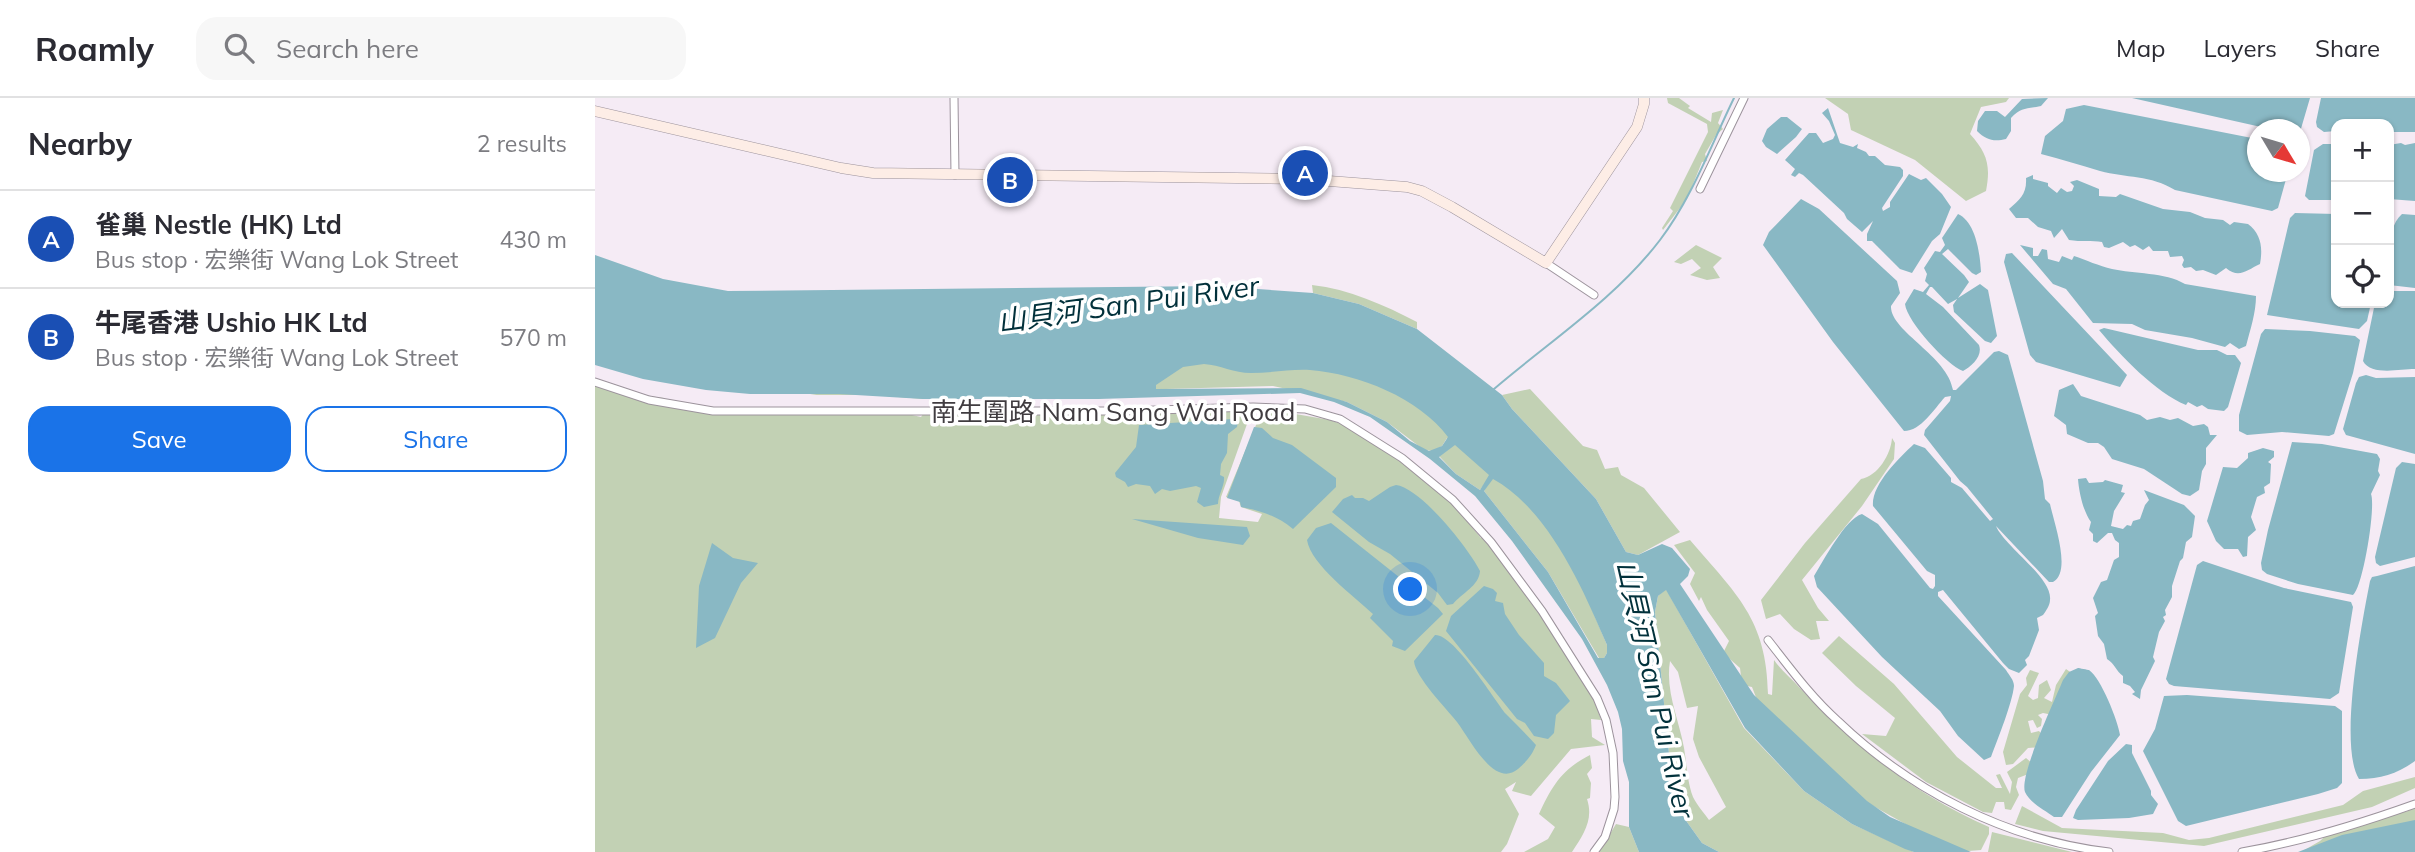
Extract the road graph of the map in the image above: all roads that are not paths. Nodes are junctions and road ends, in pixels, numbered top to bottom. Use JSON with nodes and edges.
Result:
{"nodes":[{"id":1,"x":954,"y":98,"type":"edge"},
{"id":2,"x":1644,"y":98,"type":"edge"},
{"id":3,"x":1744,"y":98,"type":"edge"},
{"id":4,"x":595,"y":111,"type":"edge"},
{"id":5,"x":955,"y":175,"type":"junction"},
{"id":6,"x":1700,"y":189,"type":"dead end"},
{"id":7,"x":1546,"y":263,"type":"junction"},
{"id":8,"x":1594,"y":295,"type":"dead end"},
{"id":9,"x":595,"y":382,"type":"edge"},
{"id":10,"x":1768,"y":640,"type":"dead end"},
{"id":11,"x":2415,"y":804,"type":"edge"},
{"id":12,"x":1594,"y":852,"type":"edge"},
{"id":13,"x":2109,"y":852,"type":"edge"},
{"id":14,"x":2242,"y":852,"type":"edge"}],
"edges":[{"from":1,"to":5,"type":"street"},
{"from":2,"to":7,"type":"street"},
{"from":3,"to":6,"type":"street"},
{"from":4,"to":5,"type":"street"},
{"from":5,"to":7,"type":"street"},
{"from":7,"to":8,"type":"street"},
{"from":9,"to":12,"type":"street","name":"南生圍路 Nam Sang Wai Road"},
{"from":10,"to":13,"type":"street"},
{"from":11,"to":14,"type":"street"}]}
